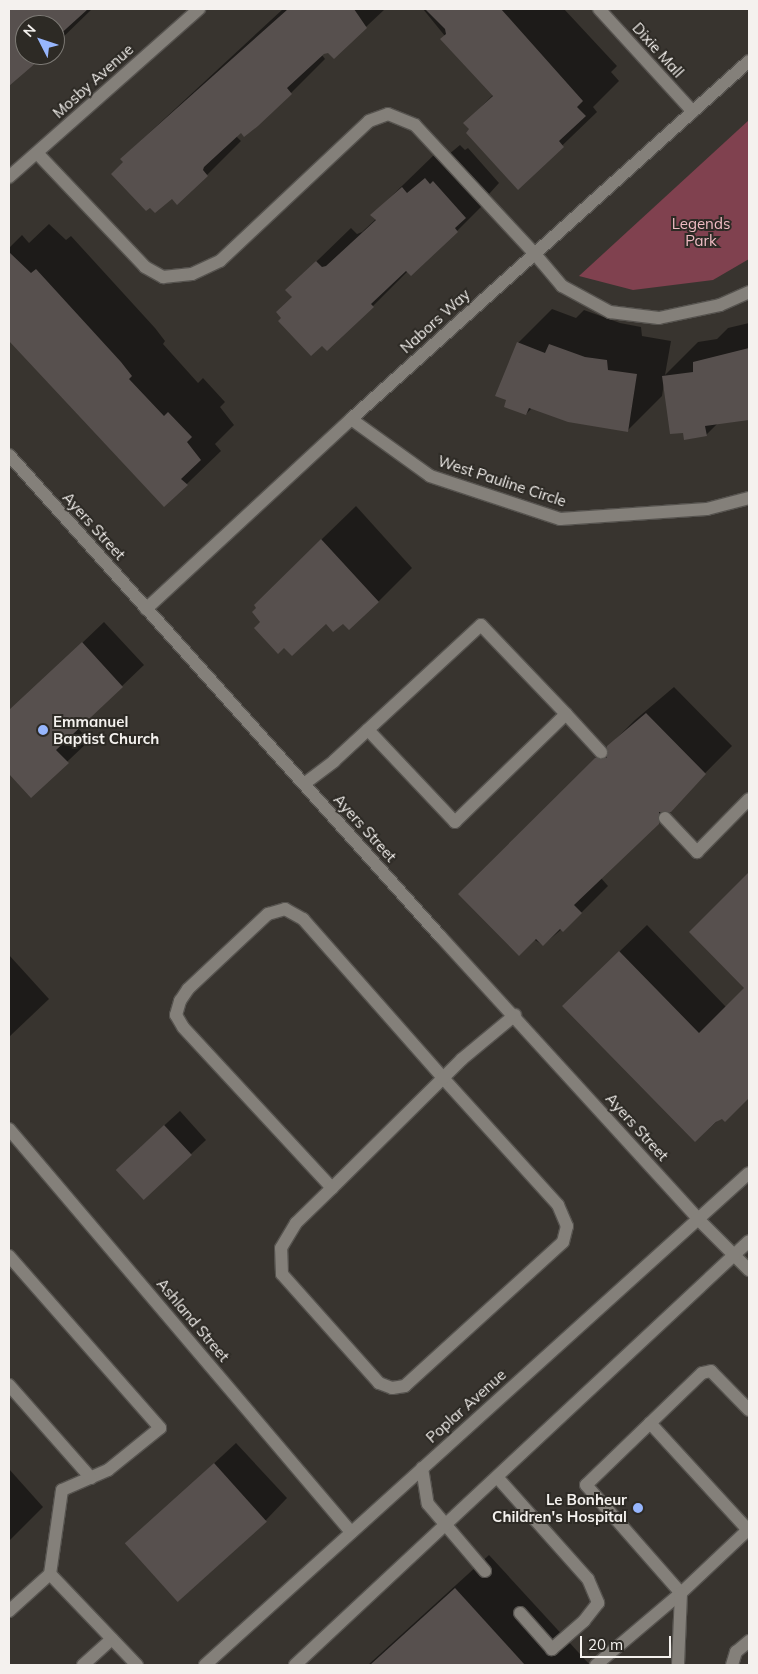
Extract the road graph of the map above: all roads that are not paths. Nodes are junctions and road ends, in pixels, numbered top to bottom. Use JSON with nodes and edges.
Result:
{"nodes":[{"id":1,"x":199,"y":9,"type":"edge"},
{"id":2,"x":599,"y":9,"type":"edge"},
{"id":3,"x":749,"y":61,"type":"edge"},
{"id":4,"x":693,"y":112,"type":"junction"},
{"id":5,"x":37,"y":152,"type":"junction"},
{"id":6,"x":9,"y":178,"type":"edge"},
{"id":7,"x":535,"y":254,"type":"junction"},
{"id":8,"x":749,"y":292,"type":"edge"},
{"id":9,"x":351,"y":419,"type":"junction"},
{"id":10,"x":9,"y":455,"type":"edge"},
{"id":11,"x":749,"y":498,"type":"edge"},
{"id":12,"x":146,"y":609,"type":"junction"},
{"id":13,"x":566,"y":714,"type":"junction"},
{"id":14,"x":368,"y":730,"type":"junction"},
{"id":15,"x":601,"y":752,"type":"dead end"},
{"id":16,"x":304,"y":784,"type":"junction"},
{"id":17,"x":749,"y":799,"type":"edge"},
{"id":18,"x":665,"y":818,"type":"dead end"},
{"id":19,"x":515,"y":1015,"type":"junction"},
{"id":20,"x":443,"y":1078,"type":"junction"},
{"id":21,"x":9,"y":1130,"type":"edge"},
{"id":22,"x":749,"y":1173,"type":"edge"},
{"id":23,"x":332,"y":1188,"type":"junction"},
{"id":24,"x":699,"y":1220,"type":"junction"},
{"id":25,"x":749,"y":1241,"type":"edge"},
{"id":26,"x":734,"y":1255,"type":"junction"},
{"id":27,"x":9,"y":1256,"type":"edge"},
{"id":28,"x":749,"y":1270,"type":"edge"},
{"id":29,"x":9,"y":1386,"type":"edge"},
{"id":30,"x":749,"y":1410,"type":"edge"},
{"id":31,"x":650,"y":1423,"type":"junction"},
{"id":32,"x":422,"y":1468,"type":"junction"},
{"id":33,"x":497,"y":1477,"type":"junction"},
{"id":34,"x":91,"y":1478,"type":"junction"},
{"id":35,"x":445,"y":1526,"type":"junction"},
{"id":36,"x":749,"y":1530,"type":"edge"},
{"id":37,"x":351,"y":1532,"type":"junction"},
{"id":38,"x":485,"y":1571,"type":"dead end"},
{"id":39,"x":50,"y":1574,"type":"junction"},
{"id":40,"x":681,"y":1593,"type":"junction"},
{"id":41,"x":9,"y":1611,"type":"edge"},
{"id":42,"x":520,"y":1613,"type":"dead end"},
{"id":43,"x":112,"y":1639,"type":"junction"},
{"id":44,"x":749,"y":1641,"type":"edge"},
{"id":45,"x":83,"y":1665,"type":"edge"},
{"id":46,"x":137,"y":1665,"type":"edge"},
{"id":47,"x":205,"y":1665,"type":"edge"},
{"id":48,"x":295,"y":1665,"type":"edge"},
{"id":49,"x":596,"y":1665,"type":"edge"},
{"id":50,"x":678,"y":1665,"type":"edge"},
{"id":51,"x":732,"y":1665,"type":"edge"}],
"edges":[{"from":1,"to":5,"type":"street","name":"Mosby Avenue"},
{"from":2,"to":4,"type":"street","name":"Dixie Mall"},
{"from":3,"to":4,"type":"street","name":"Nabors Way"},
{"from":4,"to":7,"type":"street","name":"Nabors Way"},
{"from":5,"to":6,"type":"street","name":"Mosby Avenue"},
{"from":5,"to":7,"type":"street"},
{"from":7,"to":8,"type":"street"},
{"from":7,"to":9,"type":"street","name":"Nabors Way"},
{"from":9,"to":11,"type":"street","name":"West Pauline Circle"},
{"from":9,"to":12,"type":"street","name":"Nabors Way"},
{"from":10,"to":12,"type":"street","name":"Ayers Street"},
{"from":12,"to":16,"type":"street","name":"Ayers Street"},
{"from":13,"to":14,"type":"street"},
{"from":13,"to":14,"type":"street"},
{"from":13,"to":15,"type":"street"},
{"from":14,"to":16,"type":"street"},
{"from":16,"to":19,"type":"street","name":"Ayers Street"},
{"from":17,"to":18,"type":"street"},
{"from":19,"to":20,"type":"street"},
{"from":19,"to":24,"type":"street","name":"Ayers Street"},
{"from":20,"to":23,"type":"street"},
{"from":20,"to":23,"type":"street"},
{"from":20,"to":23,"type":"street"},
{"from":21,"to":37,"type":"street","name":"Ashland Street"},
{"from":22,"to":24,"type":"street","name":"Poplar Avenue"},
{"from":24,"to":26,"type":"street","name":"Ayers Street"},
{"from":24,"to":32,"type":"street","name":"Poplar Avenue"},
{"from":25,"to":26,"type":"street"},
{"from":26,"to":28,"type":"street","name":"Ayers Street"},
{"from":26,"to":33,"type":"street"},
{"from":27,"to":34,"type":"street"},
{"from":29,"to":34,"type":"street"},
{"from":30,"to":31,"type":"street"},
{"from":31,"to":36,"type":"street"},
{"from":31,"to":40,"type":"street"},
{"from":32,"to":35,"type":"street"},
{"from":32,"to":37,"type":"street","name":"Poplar Avenue"},
{"from":33,"to":35,"type":"street"},
{"from":33,"to":42,"type":"street"},
{"from":34,"to":39,"type":"street"},
{"from":35,"to":38,"type":"street"},
{"from":35,"to":48,"type":"street"},
{"from":36,"to":40,"type":"street"},
{"from":37,"to":47,"type":"street","name":"Poplar Avenue"},
{"from":39,"to":41,"type":"street"},
{"from":39,"to":43,"type":"street"},
{"from":40,"to":49,"type":"street"},
{"from":40,"to":50,"type":"street"},
{"from":43,"to":45,"type":"street"},
{"from":43,"to":46,"type":"street"},
{"from":44,"to":51,"type":"street"}]}
